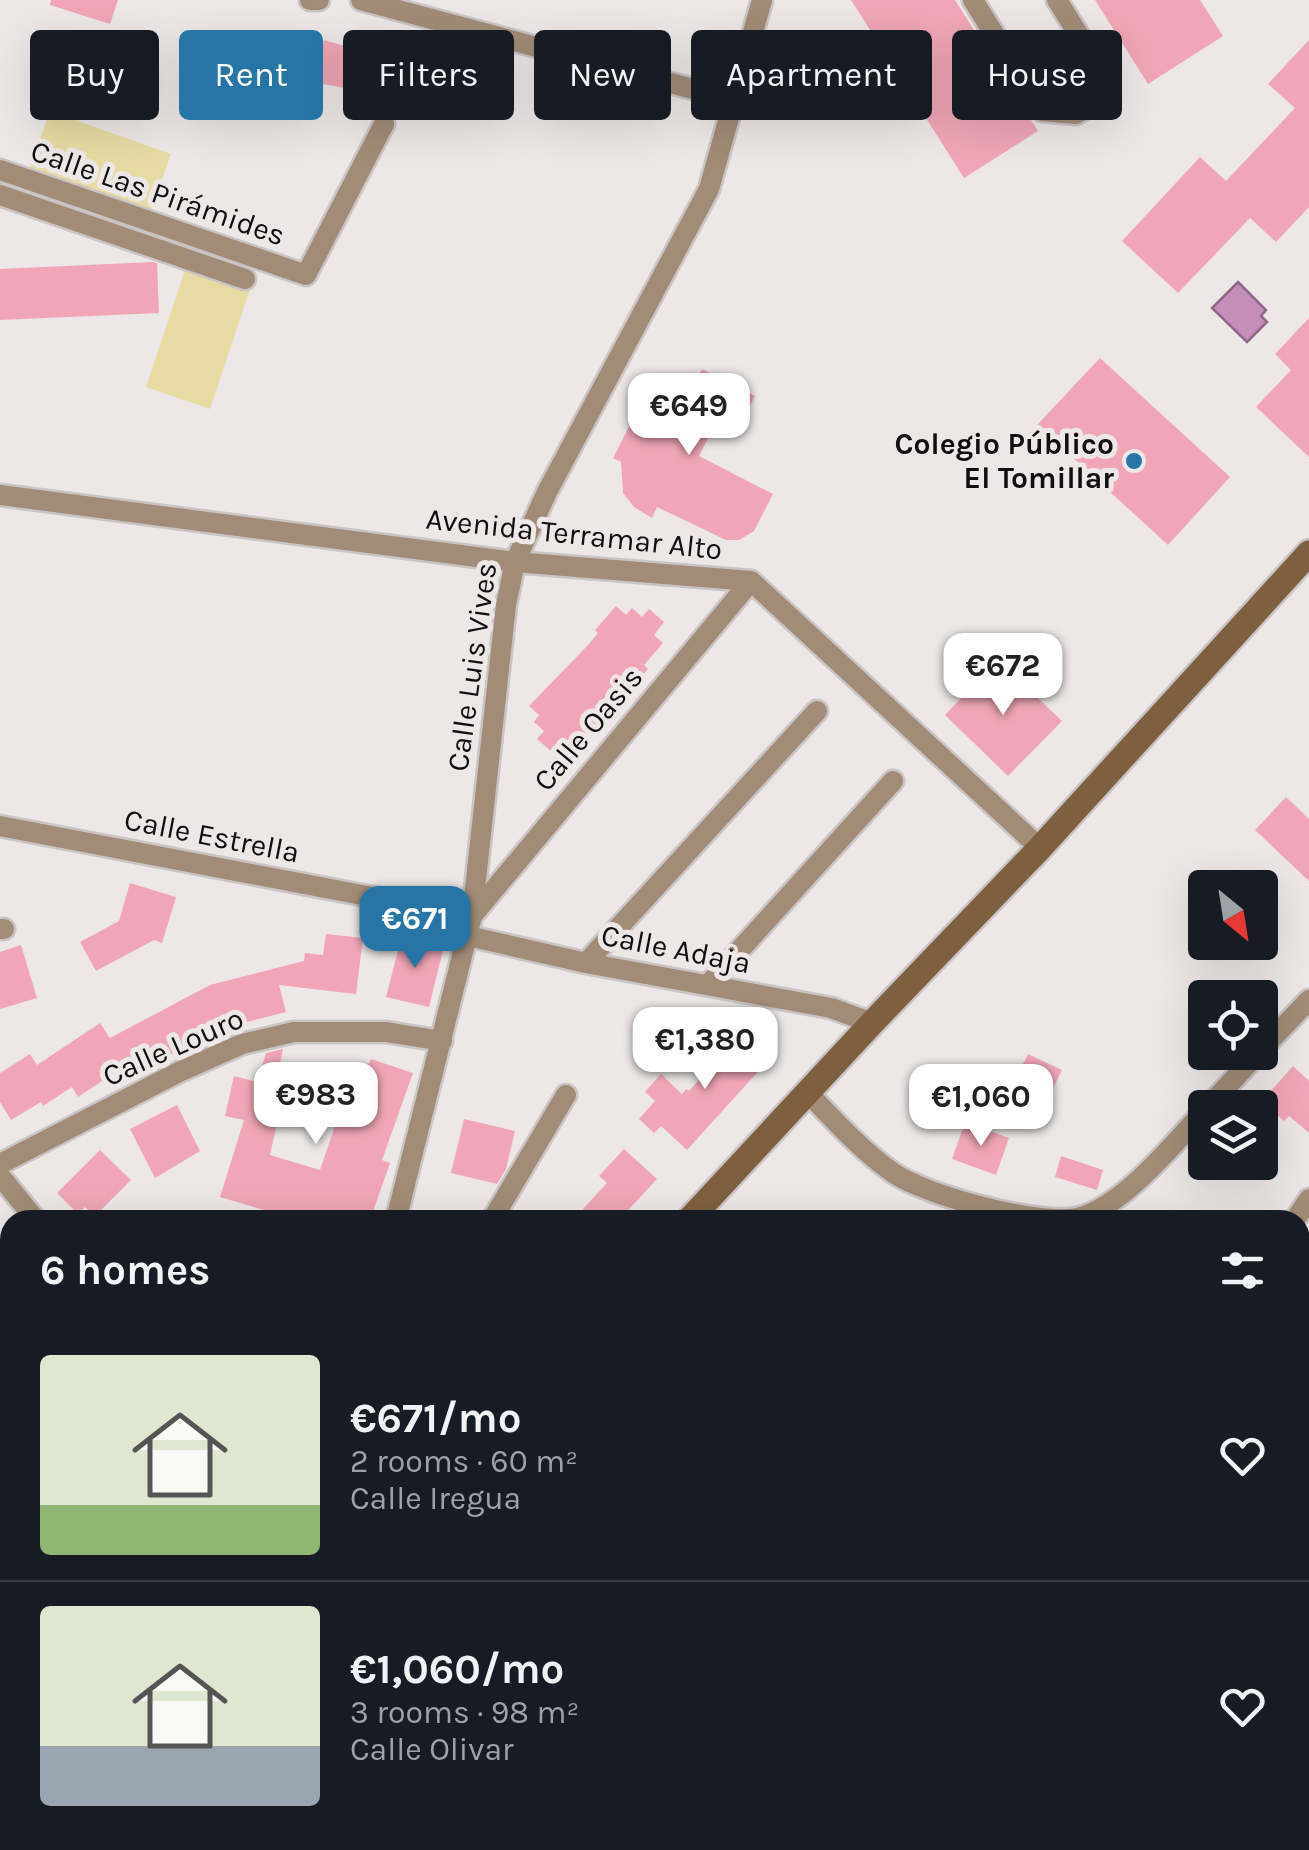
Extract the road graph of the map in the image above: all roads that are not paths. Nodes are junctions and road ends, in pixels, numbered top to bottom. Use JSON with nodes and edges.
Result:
{"nodes":[{"id":1,"x":310,"y":0,"type":"edge"},
{"id":2,"x":319,"y":0,"type":"edge"},
{"id":3,"x":361,"y":0,"type":"edge"},
{"id":4,"x":762,"y":0,"type":"edge"},
{"id":5,"x":973,"y":0,"type":"edge"},
{"id":6,"x":1057,"y":0,"type":"edge"},
{"id":7,"x":754,"y":30,"type":"edge"},
{"id":8,"x":691,"y":88,"type":"edge"},
{"id":9,"x":728,"y":120,"type":"edge"},
{"id":10,"x":384,"y":124,"type":"dead end"},
{"id":11,"x":0,"y":170,"type":"edge"},
{"id":12,"x":0,"y":195,"type":"edge"},
{"id":13,"x":245,"y":280,"type":"dead end"},
{"id":14,"x":0,"y":495,"type":"edge"},
{"id":15,"x":1309,"y":553,"type":"edge"},
{"id":16,"x":514,"y":562,"type":"junction"},
{"id":17,"x":750,"y":581,"type":"junction"},
{"id":18,"x":817,"y":712,"type":"dead end"},
{"id":19,"x":894,"y":781,"type":"dead end"},
{"id":20,"x":0,"y":826,"type":"edge"},
{"id":21,"x":1040,"y":848,"type":"junction"},
{"id":22,"x":470,"y":926,"type":"junction"},
{"id":23,"x":586,"y":962,"type":"junction"},
{"id":24,"x":708,"y":985,"type":"junction"},
{"id":25,"x":1309,"y":1000,"type":"edge"},
{"id":26,"x":872,"y":1022,"type":"junction"},
{"id":27,"x":1278,"y":1033,"type":"edge"},
{"id":28,"x":442,"y":1041,"type":"junction"},
{"id":29,"x":1243,"y":1070,"type":"edge"},
{"id":30,"x":1223,"y":1090,"type":"edge"},
{"id":31,"x":808,"y":1093,"type":"junction"},
{"id":32,"x":566,"y":1095,"type":"dead end"},
{"id":33,"x":1188,"y":1126,"type":"edge"},
{"id":34,"x":0,"y":1164,"type":"edge"},
{"id":35,"x":0,"y":1176,"type":"edge"},
{"id":36,"x":28,"y":1210,"type":"edge"},
{"id":37,"x":399,"y":1210,"type":"edge"},
{"id":38,"x":498,"y":1210,"type":"edge"},
{"id":39,"x":697,"y":1210,"type":"edge"},
{"id":40,"x":993,"y":1210,"type":"edge"},
{"id":41,"x":1094,"y":1210,"type":"edge"}],
"edges":[{"from":1,"to":2,"type":"street"},
{"from":3,"to":8,"type":"street"},
{"from":4,"to":7,"type":"street","name":"Calle Luis Vives"},
{"from":5,"to":6,"type":"street"},
{"from":9,"to":16,"type":"street","name":"Calle Luis Vives"},
{"from":10,"to":11,"type":"street","name":"Calle Las Pirámides"},
{"from":12,"to":13,"type":"street"},
{"from":14,"to":16,"type":"street","name":"Avenida Terramar Alto"},
{"from":15,"to":21,"type":"main road"},
{"from":16,"to":17,"type":"street","name":"Avenida Terramar Alto"},
{"from":16,"to":22,"type":"street","name":"Calle Luis Vives"},
{"from":17,"to":21,"type":"street","name":"Avenida Terramar Alto"},
{"from":17,"to":22,"type":"street","name":"Calle Oasis"},
{"from":18,"to":23,"type":"street"},
{"from":19,"to":24,"type":"street"},
{"from":20,"to":22,"type":"street","name":"Calle Estrella"},
{"from":21,"to":26,"type":"main road"},
{"from":22,"to":23,"type":"street","name":"Calle Adaja"},
{"from":22,"to":28,"type":"street","name":"Calle Luis Vives"},
{"from":23,"to":24,"type":"street","name":"Calle Adaja"},
{"from":24,"to":26,"type":"street","name":"Calle Adaja"},
{"from":25,"to":27,"type":"street"},
{"from":26,"to":31,"type":"main road"},
{"from":28,"to":34,"type":"street","name":"Calle Louro"},
{"from":28,"to":37,"type":"street","name":"Calle Luis Vives"},
{"from":29,"to":30,"type":"street"},
{"from":31,"to":39,"type":"main road"},
{"from":31,"to":40,"type":"street"},
{"from":32,"to":38,"type":"street"},
{"from":33,"to":41,"type":"street"},
{"from":35,"to":36,"type":"street"}]}
